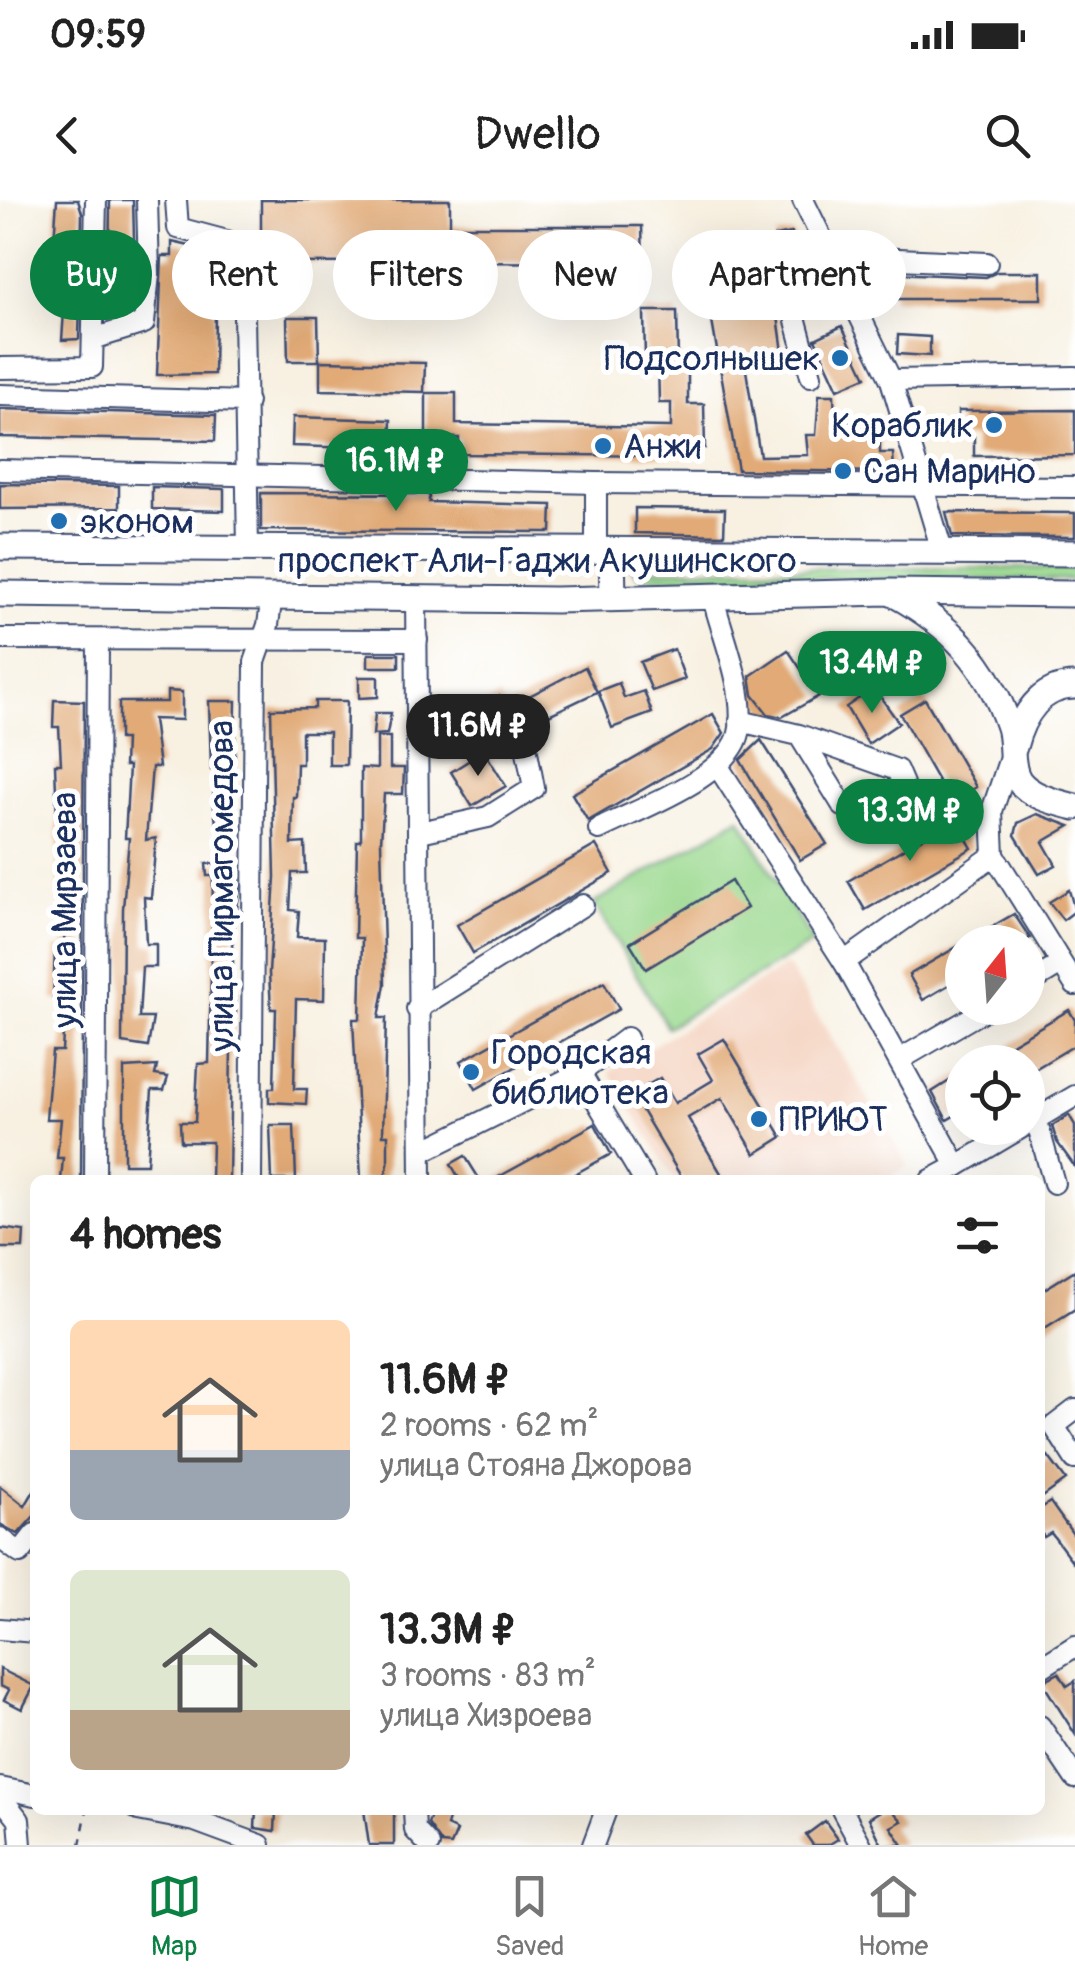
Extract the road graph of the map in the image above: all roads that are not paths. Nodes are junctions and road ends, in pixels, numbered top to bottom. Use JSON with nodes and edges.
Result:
{"nodes":[{"id":1,"x":96,"y":200,"type":"edge"},
{"id":2,"x":147,"y":200,"type":"edge"},
{"id":3,"x":176,"y":200,"type":"edge"},
{"id":4,"x":802,"y":200,"type":"edge"},
{"id":5,"x":818,"y":230,"type":"edge"},
{"id":6,"x":906,"y":260,"type":"edge"},
{"id":7,"x":987,"y":264,"type":"dead end"},
{"id":8,"x":796,"y":320,"type":"edge"},
{"id":9,"x":862,"y":320,"type":"edge"},
{"id":10,"x":93,"y":339,"type":"junction"},
{"id":11,"x":0,"y":368,"type":"edge"},
{"id":12,"x":811,"y":376,"type":"dead end"},
{"id":13,"x":1075,"y":376,"type":"edge"},
{"id":14,"x":891,"y":380,"type":"junction"},
{"id":15,"x":0,"y":395,"type":"edge"},
{"id":16,"x":247,"y":402,"type":"junction"},
{"id":17,"x":0,"y":470,"type":"edge"},
{"id":18,"x":249,"y":476,"type":"junction"},
{"id":19,"x":596,"y":483,"type":"junction"},
{"id":20,"x":1075,"y":487,"type":"edge"},
{"id":21,"x":924,"y":488,"type":"junction"},
{"id":22,"x":0,"y":548,"type":"edge"},
{"id":23,"x":154,"y":549,"type":"junction"},
{"id":24,"x":248,"y":549,"type":"junction"},
{"id":25,"x":604,"y":551,"type":"junction"},
{"id":26,"x":1075,"y":552,"type":"edge"},
{"id":27,"x":944,"y":554,"type":"junction"},
{"id":28,"x":889,"y":592,"type":"junction"},
{"id":29,"x":156,"y":593,"type":"junction"},
{"id":30,"x":0,"y":594,"type":"edge"},
{"id":31,"x":1075,"y":594,"type":"edge"},
{"id":32,"x":272,"y":595,"type":"junction"},
{"id":33,"x":416,"y":596,"type":"junction"},
{"id":34,"x":613,"y":598,"type":"junction"},
{"id":35,"x":713,"y":598,"type":"junction"},
{"id":36,"x":0,"y":639,"type":"edge"},
{"id":37,"x":98,"y":640,"type":"junction"},
{"id":38,"x":416,"y":640,"type":"junction"},
{"id":39,"x":259,"y":641,"type":"junction"},
{"id":40,"x":1075,"y":686,"type":"edge"},
{"id":41,"x":740,"y":721,"type":"junction"},
{"id":42,"x":800,"y":735,"type":"junction"},
{"id":43,"x":525,"y":741,"type":"dead end"},
{"id":44,"x":1014,"y":747,"type":"junction"},
{"id":45,"x":718,"y":768,"type":"junction"},
{"id":46,"x":1075,"y":807,"type":"edge"},
{"id":47,"x":599,"y":829,"type":"dead end"},
{"id":48,"x":420,"y":832,"type":"junction"},
{"id":49,"x":994,"y":855,"type":"junction"},
{"id":50,"x":583,"y":906,"type":"dead end"},
{"id":51,"x":844,"y":962,"type":"junction"},
{"id":52,"x":1061,"y":964,"type":"junction"},
{"id":53,"x":1045,"y":974,"type":"edge"},
{"id":54,"x":1075,"y":986,"type":"edge"},
{"id":55,"x":416,"y":1009,"type":"junction"},
{"id":56,"x":959,"y":1025,"type":"edge"},
{"id":57,"x":627,"y":1038,"type":"dead end"},
{"id":58,"x":900,"y":1060,"type":"junction"},
{"id":59,"x":580,"y":1073,"type":"junction"},
{"id":60,"x":1075,"y":1096,"type":"edge"},
{"id":61,"x":1045,"y":1113,"type":"edge"},
{"id":62,"x":992,"y":1145,"type":"edge"},
{"id":63,"x":1038,"y":1145,"type":"edge"},
{"id":64,"x":421,"y":1152,"type":"junction"},
{"id":65,"x":957,"y":1166,"type":"junction"},
{"id":66,"x":95,"y":1175,"type":"edge"},
{"id":67,"x":251,"y":1175,"type":"edge"},
{"id":68,"x":421,"y":1175,"type":"edge"},
{"id":69,"x":633,"y":1175,"type":"edge"},
{"id":70,"x":940,"y":1175,"type":"edge"},
{"id":71,"x":1054,"y":1183,"type":"dead end"},
{"id":72,"x":1075,"y":1410,"type":"edge"},
{"id":73,"x":1075,"y":1459,"type":"edge"},
{"id":74,"x":0,"y":1538,"type":"edge"},
{"id":75,"x":30,"y":1541,"type":"edge"},
{"id":76,"x":0,"y":1630,"type":"edge"},
{"id":77,"x":30,"y":1632,"type":"edge"},
{"id":78,"x":1075,"y":1646,"type":"edge"},
{"id":79,"x":1045,"y":1665,"type":"edge"},
{"id":80,"x":1045,"y":1733,"type":"edge"},
{"id":81,"x":1075,"y":1778,"type":"edge"},
{"id":82,"x":0,"y":1788,"type":"edge"},
{"id":83,"x":30,"y":1795,"type":"edge"},
{"id":84,"x":0,"y":1796,"type":"edge"},
{"id":85,"x":164,"y":1815,"type":"edge"},
{"id":86,"x":414,"y":1815,"type":"edge"},
{"id":87,"x":604,"y":1815,"type":"edge"},
{"id":88,"x":845,"y":1815,"type":"edge"},
{"id":89,"x":21,"y":1845,"type":"edge"},
{"id":90,"x":260,"y":1845,"type":"edge"},
{"id":91,"x":429,"y":1845,"type":"edge"},
{"id":92,"x":593,"y":1845,"type":"edge"},
{"id":93,"x":861,"y":1845,"type":"edge"}],
"edges":[{"from":1,"to":10,"type":"street"},
{"from":2,"to":10,"type":"street"},
{"from":3,"to":16,"type":"street"},
{"from":4,"to":5,"type":"street"},
{"from":6,"to":7,"type":"street"},
{"from":8,"to":12,"type":"street"},
{"from":9,"to":14,"type":"street"},
{"from":10,"to":11,"type":"street"},
{"from":13,"to":14,"type":"street"},
{"from":14,"to":21,"type":"street"},
{"from":15,"to":16,"type":"street"},
{"from":16,"to":18,"type":"street"},
{"from":17,"to":18,"type":"street"},
{"from":18,"to":19,"type":"street"},
{"from":18,"to":24,"type":"street"},
{"from":19,"to":21,"type":"street"},
{"from":19,"to":25,"type":"street"},
{"from":20,"to":21,"type":"street"},
{"from":21,"to":27,"type":"street"},
{"from":22,"to":23,"type":"main road","name":"проспект Али-Гаджи Акушинского"},
{"from":23,"to":24,"type":"main road","name":"проспект Али-Гаджи Акушинского"},
{"from":23,"to":29,"type":"main road"},
{"from":24,"to":25,"type":"main road","name":"проспект Али-Гаджи Акушинского"},
{"from":25,"to":27,"type":"main road","name":"проспект Али-Гаджи Акушинского"},
{"from":25,"to":34,"type":"main road"},
{"from":26,"to":27,"type":"main road","name":"проспект Али-Гаджи Акушинского"},
{"from":28,"to":31,"type":"main road","name":"проспект Али-Гаджи Акушинского"},
{"from":28,"to":35,"type":"main road","name":"проспект Али-Гаджи Акушинского"},
{"from":28,"to":44,"type":"main road"},
{"from":29,"to":30,"type":"main road","name":"проспект Али-Гаджи Акушинского"},
{"from":29,"to":32,"type":"main road","name":"проспект Али-Гаджи Акушинского"},
{"from":32,"to":33,"type":"main road","name":"проспект Али-Гаджи Акушинского"},
{"from":32,"to":39,"type":"street","name":"улица Пирмагомедова"},
{"from":33,"to":34,"type":"main road","name":"проспект Али-Гаджи Акушинского"},
{"from":33,"to":38,"type":"street"},
{"from":34,"to":35,"type":"main road","name":"проспект Али-Гаджи Акушинского"},
{"from":35,"to":41,"type":"street"},
{"from":36,"to":37,"type":"street"},
{"from":37,"to":39,"type":"street"},
{"from":37,"to":66,"type":"street","name":"улица Мирзаева"},
{"from":38,"to":39,"type":"street"},
{"from":38,"to":48,"type":"street"},
{"from":39,"to":67,"type":"street","name":"улица Пирмагомедова"},
{"from":40,"to":44,"type":"main road"},
{"from":41,"to":42,"type":"street"},
{"from":41,"to":45,"type":"street"},
{"from":42,"to":42,"type":"street"},
{"from":43,"to":48,"type":"street"},
{"from":44,"to":46,"type":"main road"},
{"from":44,"to":49,"type":"street"},
{"from":45,"to":47,"type":"street"},
{"from":45,"to":51,"type":"street"},
{"from":48,"to":55,"type":"street"},
{"from":49,"to":51,"type":"street"},
{"from":49,"to":52,"type":"street"},
{"from":50,"to":55,"type":"street"},
{"from":51,"to":58,"type":"street"},
{"from":52,"to":53,"type":"street"},
{"from":52,"to":54,"type":"street"},
{"from":55,"to":64,"type":"street"},
{"from":56,"to":58,"type":"street"},
{"from":57,"to":59,"type":"street"},
{"from":58,"to":65,"type":"street"},
{"from":59,"to":64,"type":"street"},
{"from":59,"to":69,"type":"street"},
{"from":60,"to":61,"type":"street"},
{"from":62,"to":65,"type":"street"},
{"from":63,"to":71,"type":"street"},
{"from":64,"to":68,"type":"street"},
{"from":65,"to":70,"type":"street"},
{"from":72,"to":73,"type":"street"},
{"from":74,"to":75,"type":"street"},
{"from":76,"to":77,"type":"street"},
{"from":78,"to":79,"type":"street"},
{"from":80,"to":81,"type":"street"},
{"from":82,"to":83,"type":"street"},
{"from":84,"to":89,"type":"street"},
{"from":85,"to":90,"type":"street"},
{"from":86,"to":91,"type":"street"},
{"from":87,"to":92,"type":"street"},
{"from":88,"to":93,"type":"street"}]}
